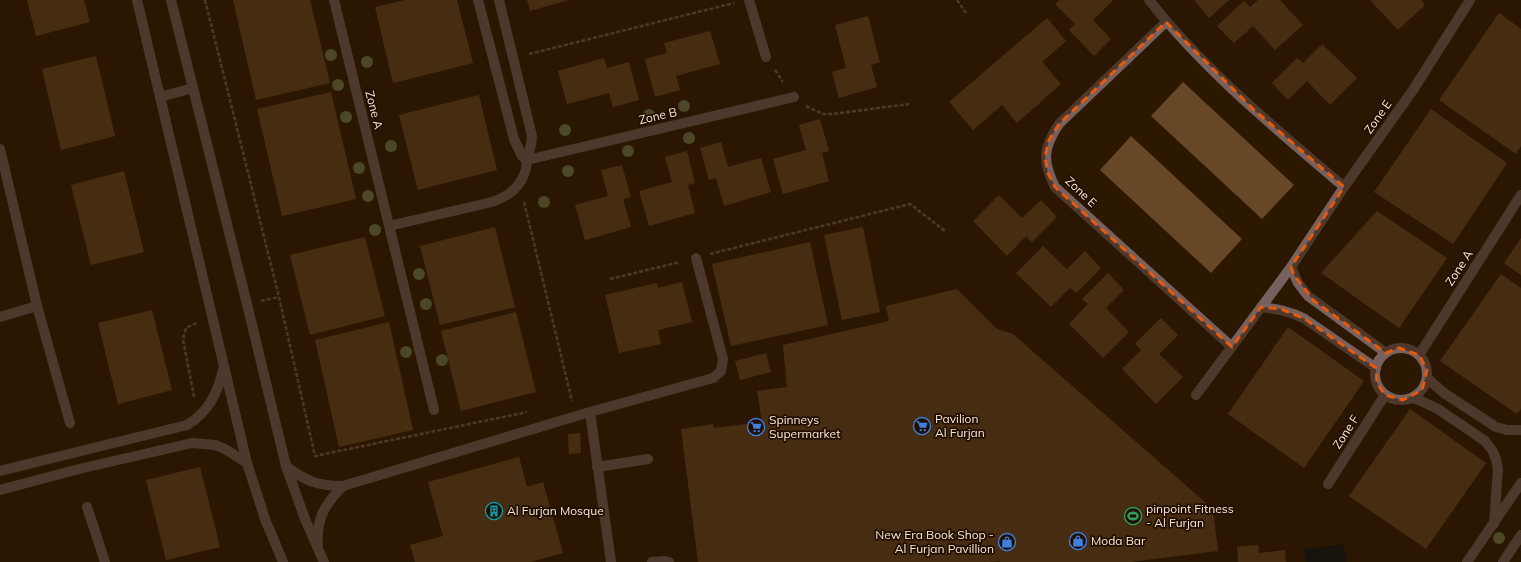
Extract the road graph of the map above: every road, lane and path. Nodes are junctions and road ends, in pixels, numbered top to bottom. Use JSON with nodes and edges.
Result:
{"nodes":[{"id":1,"x":137,"y":0,"type":"edge"},
{"id":2,"x":171,"y":0,"type":"edge"},
{"id":3,"x":205,"y":0,"type":"edge"},
{"id":4,"x":334,"y":0,"type":"edge"},
{"id":5,"x":478,"y":0,"type":"edge"},
{"id":6,"x":499,"y":0,"type":"edge"},
{"id":7,"x":749,"y":0,"type":"edge"},
{"id":8,"x":957,"y":0,"type":"edge"},
{"id":9,"x":1149,"y":0,"type":"edge"},
{"id":10,"x":1470,"y":0,"type":"edge"},
{"id":11,"x":736,"y":2,"type":"dead end"},
{"id":12,"x":966,"y":13,"type":"dead end"},
{"id":13,"x":1166,"y":22,"type":"junction"},
{"id":14,"x":766,"y":57,"type":"joint"},
{"id":15,"x":513,"y":58,"type":"junction"},
{"id":16,"x":193,"y":88,"type":"junction"},
{"id":17,"x":160,"y":97,"type":"junction"},
{"id":18,"x":794,"y":97,"type":"junction"},
{"id":19,"x":909,"y":104,"type":"dead end"},
{"id":20,"x":0,"y":149,"type":"edge"},
{"id":21,"x":527,"y":160,"type":"junction"},
{"id":22,"x":520,"y":184,"type":"junction"},
{"id":23,"x":1344,"y":187,"type":"junction"},
{"id":24,"x":1521,"y":196,"type":"edge"},
{"id":25,"x":389,"y":226,"type":"junction"},
{"id":26,"x":945,"y":230,"type":"dead end"},
{"id":27,"x":696,"y":258,"type":"junction"},
{"id":28,"x":1291,"y":267,"type":"junction"},
{"id":29,"x":610,"y":279,"type":"dead end"},
{"id":30,"x":37,"y":306,"type":"junction"},
{"id":31,"x":1261,"y":308,"type":"junction"},
{"id":32,"x":0,"y":317,"type":"edge"},
{"id":33,"x":1232,"y":346,"type":"junction"},
{"id":34,"x":1386,"y":353,"type":"junction"},
{"id":35,"x":1419,"y":355,"type":"junction"},
{"id":36,"x":224,"y":367,"type":"junction"},
{"id":37,"x":1376,"y":368,"type":"junction"},
{"id":38,"x":1427,"y":378,"type":"junction"},
{"id":39,"x":1196,"y":395,"type":"dead end"},
{"id":40,"x":1386,"y":395,"type":"junction"},
{"id":41,"x":1412,"y":398,"type":"junction"},
{"id":42,"x":434,"y":410,"type":"dead end"},
{"id":43,"x":528,"y":412,"type":"dead end"},
{"id":44,"x":590,"y":412,"type":"junction"},
{"id":45,"x":576,"y":417,"type":"junction"},
{"id":46,"x":70,"y":423,"type":"dead end"},
{"id":47,"x":1521,"y":430,"type":"edge"},
{"id":48,"x":648,"y":459,"type":"dead end"},
{"id":49,"x":247,"y":463,"type":"junction"},
{"id":50,"x":286,"y":466,"type":"junction"},
{"id":51,"x":597,"y":467,"type":"junction"},
{"id":52,"x":0,"y":471,"type":"edge"},
{"id":53,"x":1521,"y":483,"type":"edge"},
{"id":54,"x":1328,"y":484,"type":"dead end"},
{"id":55,"x":343,"y":486,"type":"junction"},
{"id":56,"x":0,"y":490,"type":"edge"},
{"id":57,"x":87,"y":507,"type":"dead end"},
{"id":58,"x":1494,"y":524,"type":"junction"},
{"id":59,"x":1521,"y":535,"type":"edge"},
{"id":60,"x":318,"y":551,"type":"junction"},
{"id":61,"x":105,"y":562,"type":"edge"},
{"id":62,"x":283,"y":562,"type":"edge"},
{"id":63,"x":324,"y":562,"type":"edge"},
{"id":64,"x":611,"y":562,"type":"edge"},
{"id":65,"x":652,"y":562,"type":"edge"},
{"id":66,"x":669,"y":562,"type":"edge"},
{"id":67,"x":1468,"y":562,"type":"edge"},
{"id":68,"x":1503,"y":562,"type":"edge"}],
"edges":[{"from":1,"to":17,"type":"street"},
{"from":2,"to":16,"type":"street"},
{"from":3,"to":43,"type":"path"},
{"from":4,"to":25,"type":"street","name":"Zone A"},
{"from":5,"to":21,"type":"street"},
{"from":6,"to":15,"type":"street"},
{"from":7,"to":14,"type":"street"},
{"from":8,"to":12,"type":"path"},
{"from":9,"to":13,"type":"street"},
{"from":10,"to":23,"type":"street","name":"Zone E"},
{"from":11,"to":15,"type":"path"},
{"from":13,"to":23,"type":"street"},
{"from":13,"to":33,"type":"street","name":"Zone E"},
{"from":14,"to":18,"type":"path"},
{"from":15,"to":21,"type":"street"},
{"from":16,"to":17,"type":"street"},
{"from":16,"to":50,"type":"street"},
{"from":17,"to":36,"type":"street"},
{"from":18,"to":19,"type":"path"},
{"from":18,"to":21,"type":"street","name":"Zone B"},
{"from":20,"to":30,"type":"street"},
{"from":21,"to":22,"type":"street"},
{"from":22,"to":25,"type":"street"},
{"from":22,"to":45,"type":"path"},
{"from":23,"to":28,"type":"street","name":"Zone E"},
{"from":24,"to":35,"type":"street","name":"Zone A"},
{"from":25,"to":42,"type":"street","name":"Zone A"},
{"from":26,"to":27,"type":"path"},
{"from":27,"to":29,"type":"path"},
{"from":27,"to":44,"type":"street"},
{"from":28,"to":31,"type":"street","name":"Zone E"},
{"from":28,"to":34,"type":"street"},
{"from":30,"to":32,"type":"street"},
{"from":30,"to":46,"type":"street"},
{"from":31,"to":33,"type":"street","name":"Zone E"},
{"from":31,"to":37,"type":"street"},
{"from":33,"to":39,"type":"street","name":"Zone E"},
{"from":34,"to":35,"type":"street"},
{"from":34,"to":37,"type":"street"},
{"from":35,"to":38,"type":"street"},
{"from":36,"to":49,"type":"street"},
{"from":36,"to":52,"type":"street"},
{"from":37,"to":40,"type":"street"},
{"from":38,"to":41,"type":"street"},
{"from":38,"to":47,"type":"street"},
{"from":40,"to":41,"type":"street"},
{"from":40,"to":54,"type":"street","name":"Zone F"},
{"from":41,"to":58,"type":"street"},
{"from":44,"to":45,"type":"street"},
{"from":44,"to":51,"type":"street"},
{"from":45,"to":55,"type":"street"},
{"from":48,"to":51,"type":"street"},
{"from":49,"to":56,"type":"street"},
{"from":49,"to":62,"type":"street"},
{"from":50,"to":55,"type":"street"},
{"from":50,"to":60,"type":"street"},
{"from":51,"to":64,"type":"street"},
{"from":53,"to":58,"type":"street"},
{"from":55,"to":60,"type":"street"},
{"from":57,"to":61,"type":"street"},
{"from":58,"to":67,"type":"street"},
{"from":59,"to":68,"type":"street"},
{"from":60,"to":63,"type":"street"},
{"from":65,"to":66,"type":"street"}]}
